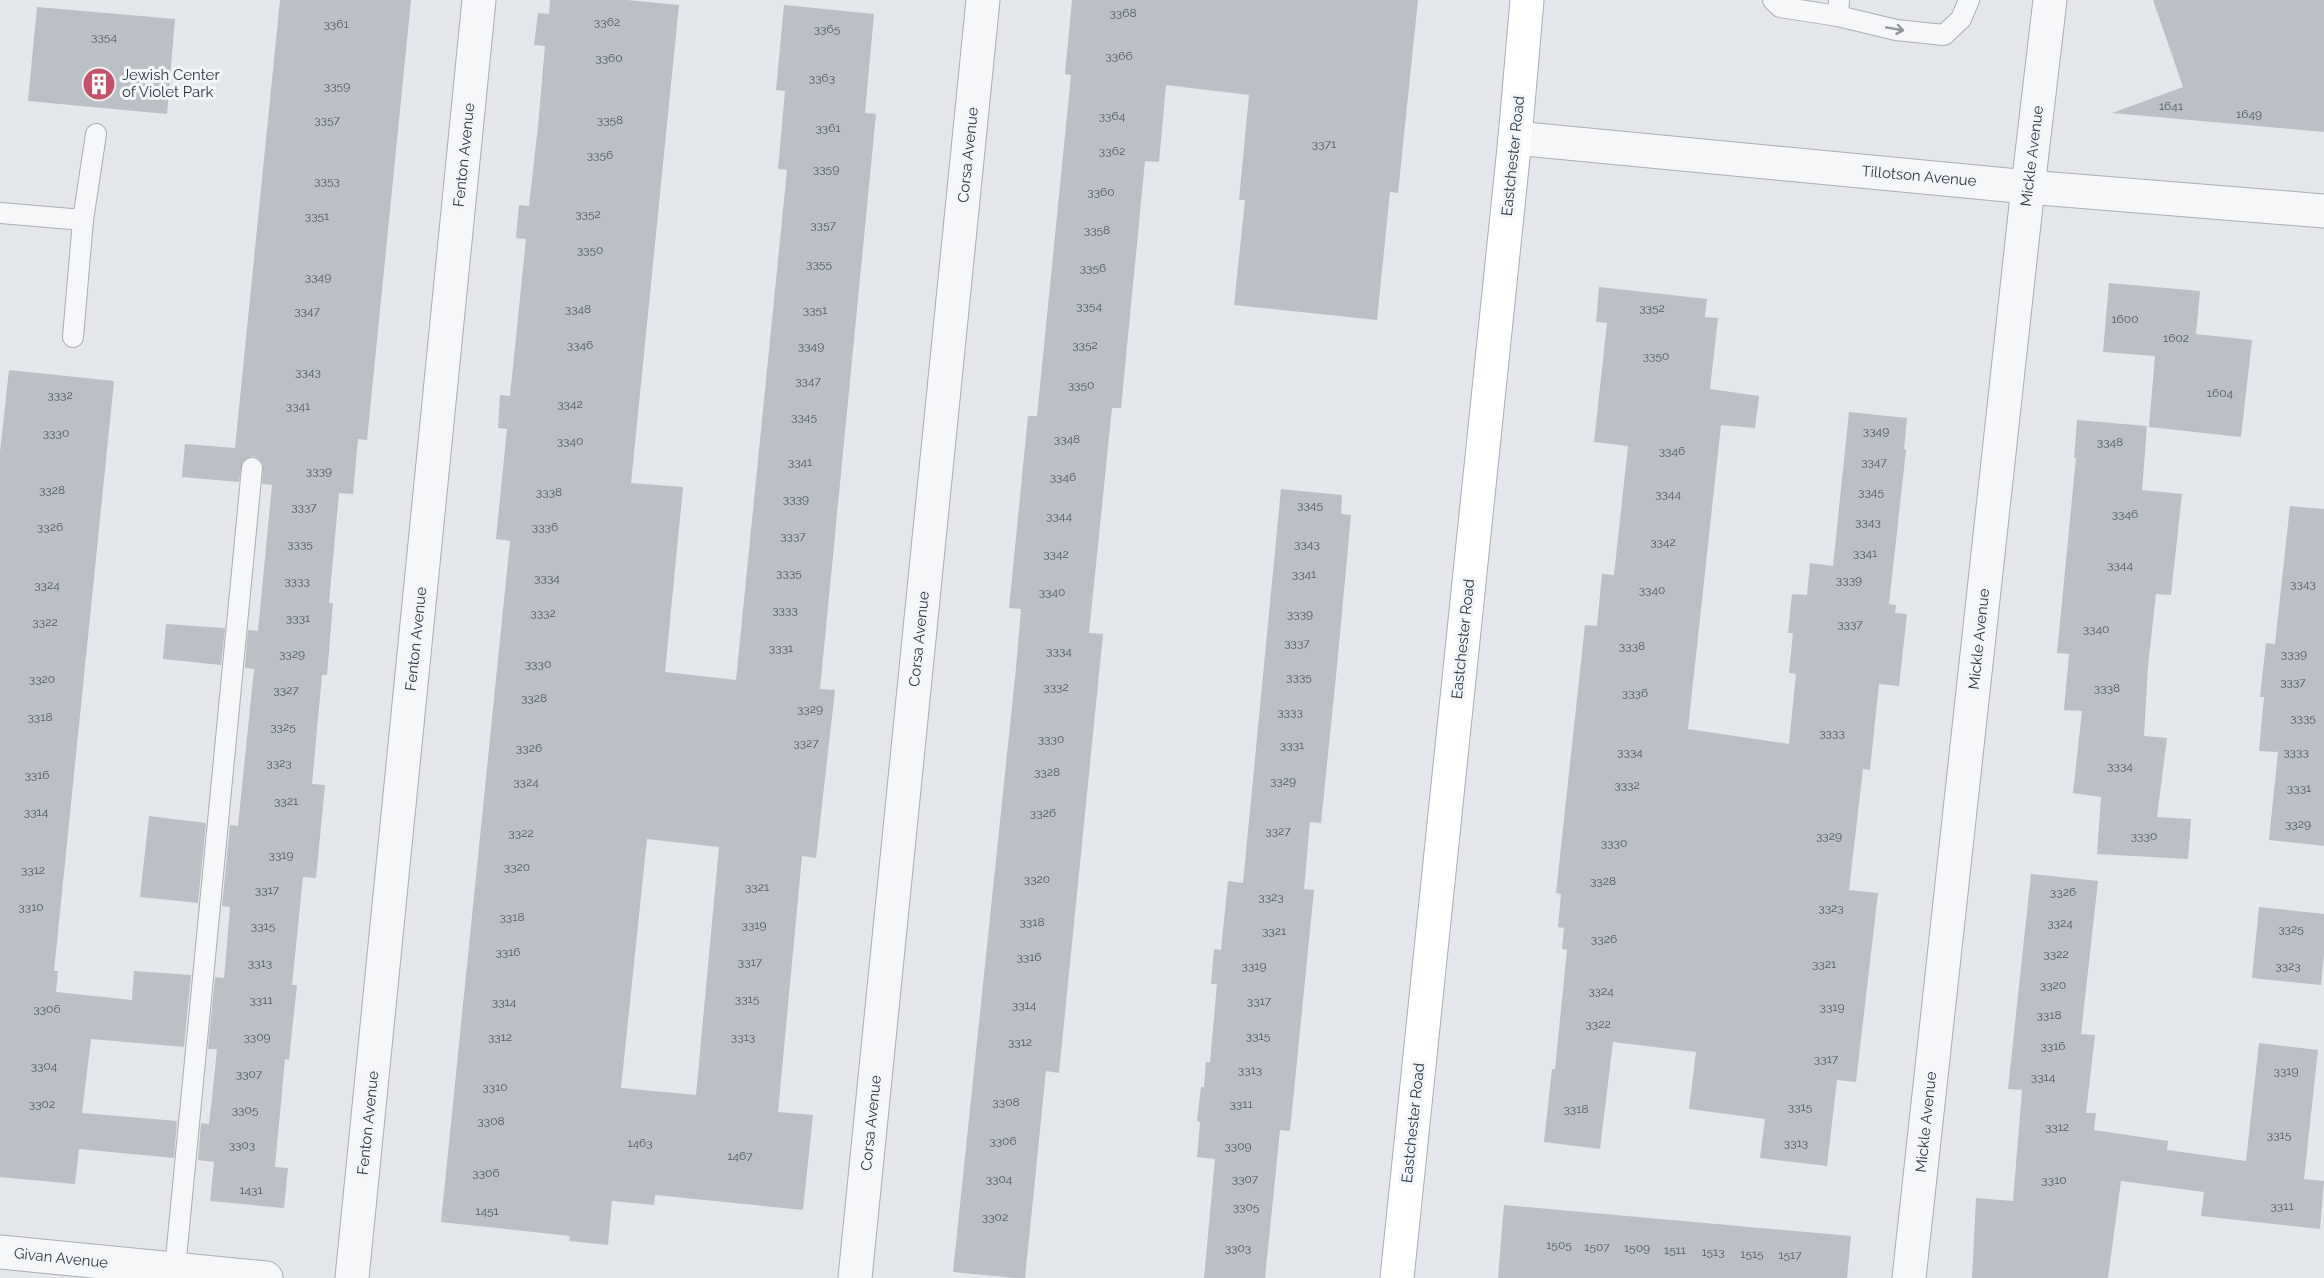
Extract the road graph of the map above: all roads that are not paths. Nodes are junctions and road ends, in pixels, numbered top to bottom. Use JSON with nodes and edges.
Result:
{"nodes":[{"id":1,"x":480,"y":0,"type":"edge"},
{"id":2,"x":984,"y":0,"type":"edge"},
{"id":3,"x":1527,"y":0,"type":"edge"},
{"id":4,"x":1773,"y":0,"type":"edge"},
{"id":5,"x":1969,"y":0,"type":"edge"},
{"id":6,"x":2050,"y":0,"type":"edge"},
{"id":7,"x":1839,"y":8,"type":"edge"},
{"id":8,"x":96,"y":134,"type":"dead end"},
{"id":9,"x":1515,"y":138,"type":"junction"},
{"id":10,"x":2028,"y":187,"type":"junction"},
{"id":11,"x":2324,"y":211,"type":"edge"},
{"id":12,"x":0,"y":213,"type":"edge"},
{"id":13,"x":84,"y":220,"type":"junction"},
{"id":14,"x":73,"y":337,"type":"dead end"},
{"id":15,"x":252,"y":468,"type":"dead end"},
{"id":16,"x":0,"y":1252,"type":"edge"},
{"id":17,"x":175,"y":1269,"type":"junction"},
{"id":18,"x":266,"y":1278,"type":"edge"},
{"id":19,"x":352,"y":1278,"type":"edge"},
{"id":20,"x":855,"y":1278,"type":"edge"},
{"id":21,"x":1397,"y":1278,"type":"edge"},
{"id":22,"x":1909,"y":1278,"type":"edge"}],
"edges":[{"from":1,"to":19,"type":"street","name":"Fenton Avenue"},
{"from":2,"to":20,"type":"street","name":"Corsa Avenue"},
{"from":3,"to":9,"type":"main road","name":"Eastchester Road"},
{"from":4,"to":7,"type":"lane"},
{"from":7,"to":5,"type":"lane","one_way":true},
{"from":6,"to":10,"type":"street","name":"Mickle Avenue"},
{"from":8,"to":13,"type":"lane"},
{"from":9,"to":10,"type":"street","name":"Tillotson Avenue"},
{"from":9,"to":21,"type":"main road","name":"Eastchester Road"},
{"from":10,"to":11,"type":"street","name":"Tillotson Avenue"},
{"from":10,"to":22,"type":"street","name":"Mickle Avenue"},
{"from":12,"to":13,"type":"lane"},
{"from":13,"to":14,"type":"lane"},
{"from":15,"to":17,"type":"lane"},
{"from":16,"to":17,"type":"street","name":"Givan Avenue"},
{"from":17,"to":18,"type":"street","name":"Givan Avenue"}]}
